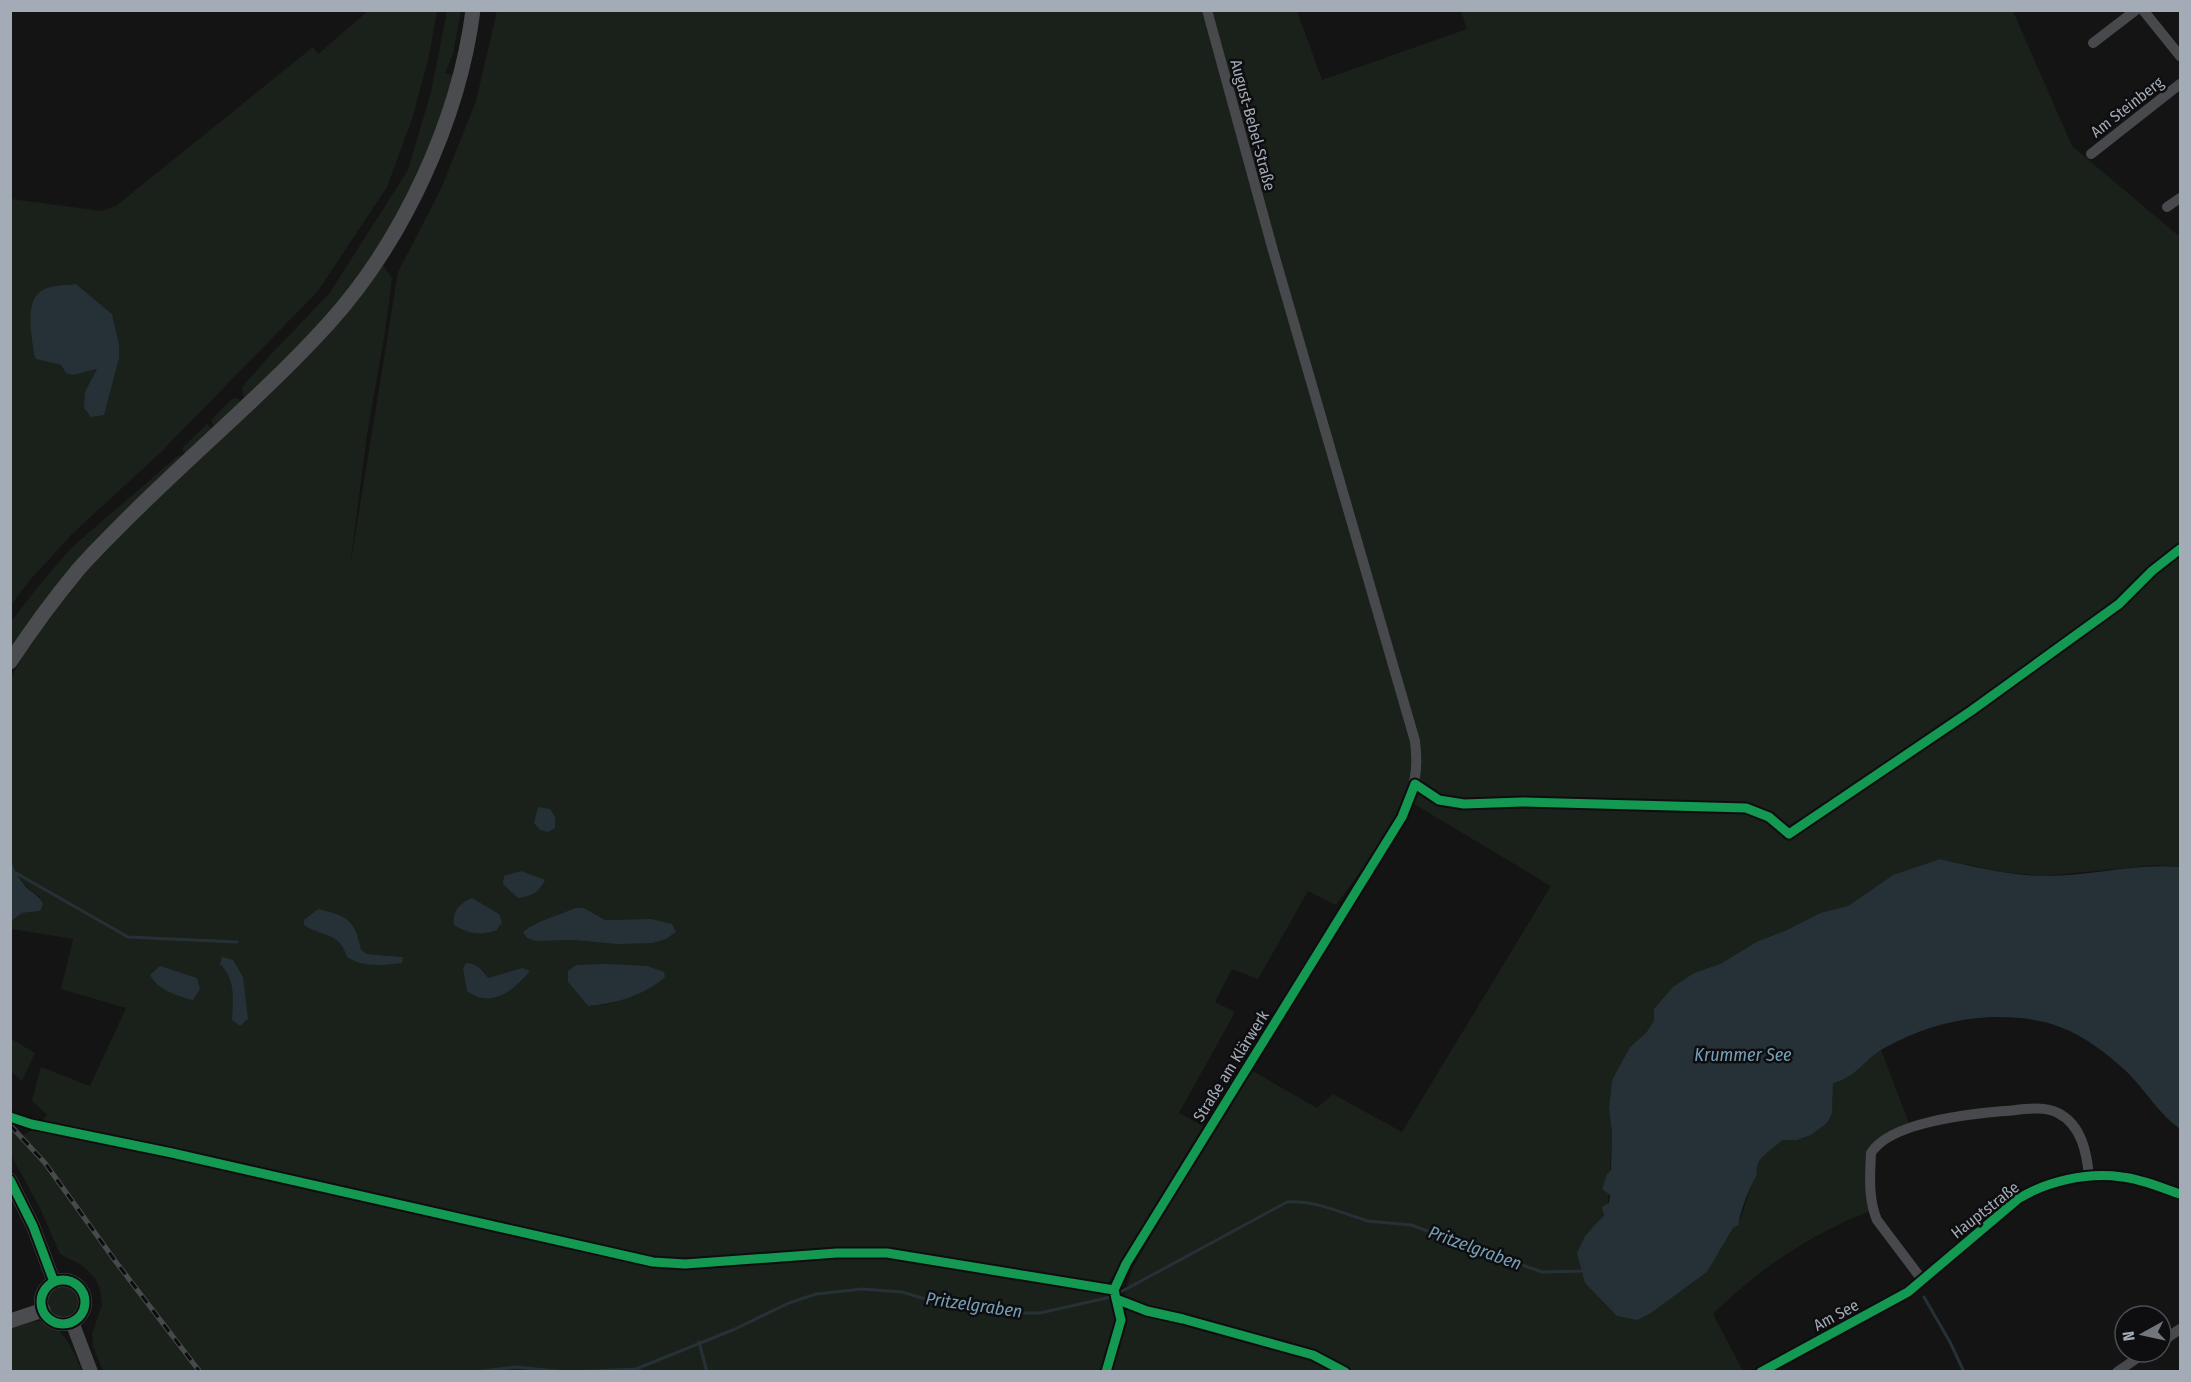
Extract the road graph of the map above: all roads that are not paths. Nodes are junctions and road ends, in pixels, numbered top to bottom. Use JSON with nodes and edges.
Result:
{"nodes":[{"id":1,"x":473,"y":10,"type":"edge"},
{"id":2,"x":1207,"y":10,"type":"edge"},
{"id":3,"x":2136,"y":10,"type":"edge"},
{"id":4,"x":2143,"y":10,"type":"edge"},
{"id":5,"x":2093,"y":43,"type":"dead end"},
{"id":6,"x":2181,"y":56,"type":"edge"},
{"id":7,"x":2181,"y":84,"type":"edge"},
{"id":8,"x":2091,"y":154,"type":"dead end"},
{"id":9,"x":2181,"y":198,"type":"edge"},
{"id":10,"x":2167,"y":207,"type":"dead end"},
{"id":11,"x":10,"y":662,"type":"edge"},
{"id":12,"x":1415,"y":783,"type":"joint"},
{"id":13,"x":2089,"y":1177,"type":"junction"},
{"id":14,"x":10,"y":1180,"type":"edge"},
{"id":15,"x":2181,"y":1194,"type":"edge"},
{"id":16,"x":1923,"y":1281,"type":"junction"},
{"id":17,"x":54,"y":1282,"type":"junction"},
{"id":18,"x":43,"y":1310,"type":"junction"},
{"id":19,"x":10,"y":1321,"type":"edge"},
{"id":20,"x":72,"y":1322,"type":"junction"},
{"id":21,"x":91,"y":1371,"type":"edge"},
{"id":22,"x":1106,"y":1371,"type":"edge"},
{"id":23,"x":1761,"y":1371,"type":"edge"}],
"edges":[{"from":1,"to":11,"type":"main road"},
{"from":2,"to":12,"type":"street","name":"August-Bebel-Straße"},
{"from":3,"to":5,"type":"street"},
{"from":4,"to":6,"type":"street"},
{"from":7,"to":8,"type":"street","name":"Am Steinberg"},
{"from":9,"to":10,"type":"street"},
{"from":12,"to":22,"type":"street","name":"Straße am Klärwerk"},
{"from":13,"to":15,"type":"street","name":"Hauptstraße"},
{"from":13,"to":16,"type":"street","name":"Hauptstraße"},
{"from":13,"to":16,"type":"street"},
{"from":14,"to":17,"type":"main road"},
{"from":16,"to":23,"type":"street","name":"Am See"},
{"from":17,"to":18,"type":"main road"},
{"from":17,"to":20,"type":"main road"},
{"from":18,"to":19,"type":"main road"},
{"from":18,"to":20,"type":"main road"},
{"from":20,"to":21,"type":"main road"}]}
